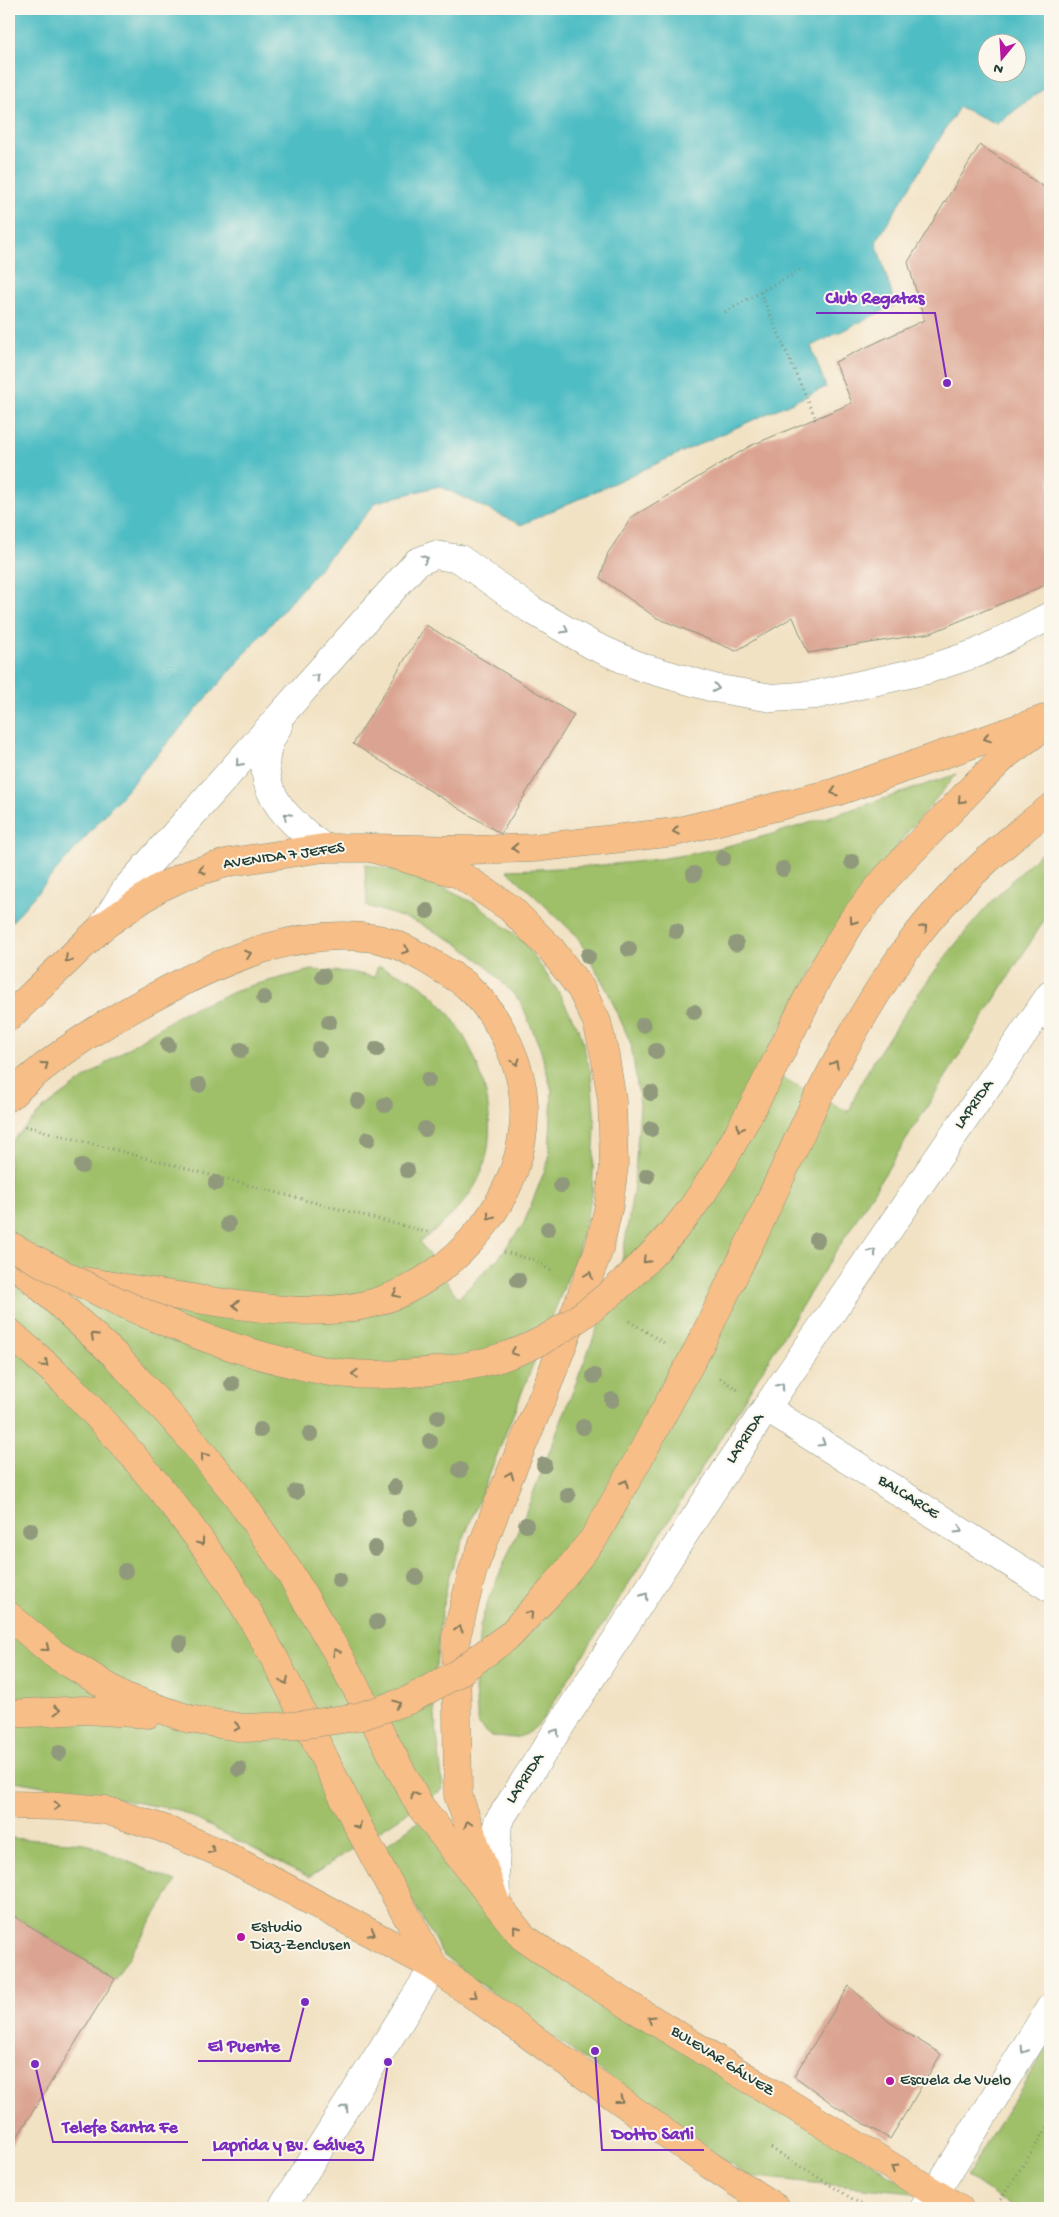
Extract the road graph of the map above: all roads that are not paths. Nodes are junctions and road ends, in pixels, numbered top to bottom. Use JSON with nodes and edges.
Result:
{"nodes":[{"id":1,"x":1050,"y":616,"type":"edge"},
{"id":2,"x":284,"y":714,"type":"junction"},
{"id":3,"x":1050,"y":717,"type":"edge"},
{"id":4,"x":1050,"y":722,"type":"edge"},
{"id":5,"x":1050,"y":808,"type":"edge"},
{"id":6,"x":324,"y":848,"type":"junction"},
{"id":7,"x":371,"y":848,"type":"junction"},
{"id":8,"x":102,"y":927,"type":"junction"},
{"id":9,"x":1050,"y":995,"type":"edge"},
{"id":10,"x":9,"y":1017,"type":"edge"},
{"id":11,"x":9,"y":1097,"type":"edge"},
{"id":12,"x":9,"y":1246,"type":"edge"},
{"id":13,"x":9,"y":1258,"type":"edge"},
{"id":14,"x":70,"y":1279,"type":"junction"},
{"id":15,"x":9,"y":1332,"type":"edge"},
{"id":16,"x":766,"y":1408,"type":"junction"},
{"id":17,"x":1050,"y":1588,"type":"edge"},
{"id":18,"x":9,"y":1616,"type":"edge"},
{"id":19,"x":9,"y":1714,"type":"edge"},
{"id":20,"x":189,"y":1719,"type":"junction"},
{"id":21,"x":9,"y":1805,"type":"edge"},
{"id":22,"x":496,"y":1903,"type":"junction"},
{"id":23,"x":434,"y":1967,"type":"junction"},
{"id":24,"x":1050,"y":2008,"type":"edge"},
{"id":25,"x":930,"y":2201,"type":"edge"},
{"id":26,"x":282,"y":2208,"type":"edge"},
{"id":27,"x":776,"y":2208,"type":"edge"},
{"id":28,"x":960,"y":2208,"type":"edge"}],
"edges":[{"from":2,"to":1,"type":"street","one_way":true},
{"from":6,"to":2,"type":"street","one_way":true},
{"from":2,"to":8,"type":"street","one_way":true},
{"from":3,"to":7,"type":"main road","name":"AVENIDA 7 JEFES","one_way":true},
{"from":4,"to":14,"type":"main road","one_way":true,"bridge":true},
{"from":20,"to":5,"type":"main road","one_way":true,"bridge":true},
{"from":6,"to":7,"type":"main road","name":"AVENIDA 7 JEFES"},
{"from":6,"to":8,"type":"main road","name":"AVENIDA 7 JEFES","one_way":true},
{"from":22,"to":7,"type":"main road","one_way":true},
{"from":8,"to":10,"type":"main road","name":"AVENIDA 7 JEFES","one_way":true},
{"from":16,"to":9,"type":"street","name":"LAPRIDA","one_way":true},
{"from":11,"to":14,"type":"main road","one_way":true,"bridge":true},
{"from":12,"to":14,"type":"main road","bridge":true},
{"from":22,"to":13,"type":"main road","name":"BULEVAR GÁLVEZ","one_way":true},
{"from":15,"to":23,"type":"main road","one_way":true},
{"from":16,"to":17,"type":"street","name":"BALCARCE","one_way":true},
{"from":22,"to":16,"type":"street","name":"LAPRIDA","one_way":true},
{"from":18,"to":20,"type":"main road","one_way":true},
{"from":19,"to":20,"type":"main road","one_way":true},
{"from":21,"to":23,"type":"main road","one_way":true},
{"from":25,"to":22,"type":"main road","name":"BULEVAR GÁLVEZ","one_way":true},
{"from":26,"to":23,"type":"street","one_way":true},
{"from":23,"to":27,"type":"main road","one_way":true},
{"from":24,"to":25,"type":"street","one_way":true},
{"from":25,"to":28,"type":"main road","name":"BULEVAR GÁLVEZ"}]}
